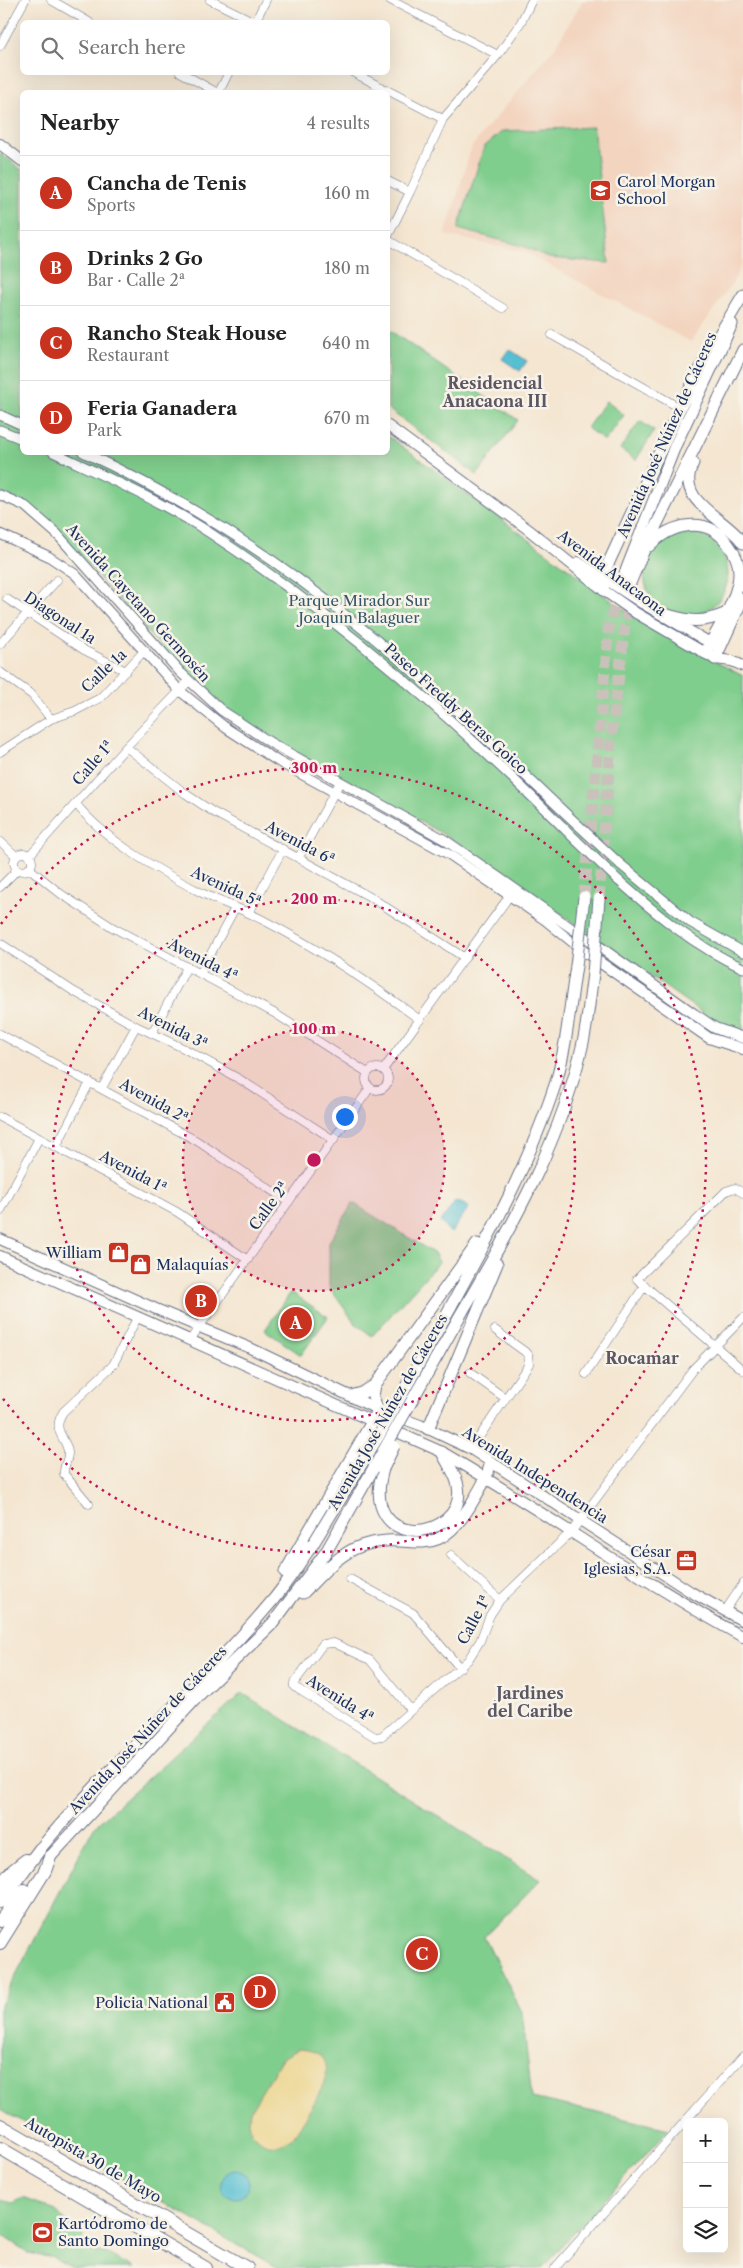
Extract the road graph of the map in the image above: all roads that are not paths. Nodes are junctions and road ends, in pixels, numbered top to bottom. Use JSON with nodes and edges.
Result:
{"nodes":[{"id":1,"x":25,"y":0,"type":"edge"},
{"id":2,"x":51,"y":0,"type":"edge"},
{"id":3,"x":210,"y":0,"type":"edge"},
{"id":4,"x":266,"y":0,"type":"edge"},
{"id":5,"x":390,"y":0,"type":"edge"},
{"id":6,"x":532,"y":0,"type":"edge"},
{"id":7,"x":86,"y":20,"type":"edge"},
{"id":8,"x":250,"y":20,"type":"edge"},
{"id":9,"x":255,"y":20,"type":"edge"},
{"id":10,"x":0,"y":46,"type":"edge"},
{"id":11,"x":498,"y":55,"type":"junction"},
{"id":12,"x":186,"y":75,"type":"edge"},
{"id":13,"x":228,"y":75,"type":"edge"},
{"id":14,"x":358,"y":75,"type":"edge"},
{"id":15,"x":214,"y":90,"type":"edge"},
{"id":16,"x":219,"y":90,"type":"edge"},
{"id":17,"x":387,"y":90,"type":"edge"},
{"id":18,"x":390,"y":92,"type":"edge"},
{"id":19,"x":443,"y":119,"type":"junction"},
{"id":20,"x":0,"y":144,"type":"edge"},
{"id":21,"x":20,"y":159,"type":"edge"},
{"id":22,"x":390,"y":182,"type":"edge"},
{"id":23,"x":410,"y":192,"type":"junction"},
{"id":24,"x":390,"y":232,"type":"edge"},
{"id":25,"x":390,"y":241,"type":"edge"},
{"id":26,"x":743,"y":295,"type":"edge"},
{"id":27,"x":743,"y":302,"type":"edge"},
{"id":28,"x":503,"y":308,"type":"dead end"},
{"id":29,"x":552,"y":335,"type":"dead end"},
{"id":30,"x":743,"y":350,"type":"edge"},
{"id":31,"x":680,"y":408,"type":"junction"},
{"id":32,"x":714,"y":408,"type":"junction"},
{"id":33,"x":0,"y":415,"type":"edge"},
{"id":34,"x":20,"y":424,"type":"edge"},
{"id":35,"x":390,"y":427,"type":"edge"},
{"id":36,"x":0,"y":430,"type":"edge"},
{"id":37,"x":20,"y":438,"type":"edge"},
{"id":38,"x":59,"y":455,"type":"edge"},
{"id":39,"x":89,"y":455,"type":"edge"},
{"id":40,"x":0,"y":495,"type":"edge"},
{"id":41,"x":529,"y":530,"type":"junction"},
{"id":42,"x":0,"y":534,"type":"edge"},
{"id":43,"x":743,"y":543,"type":"edge"},
{"id":44,"x":643,"y":552,"type":"junction"},
{"id":45,"x":602,"y":578,"type":"junction"},
{"id":46,"x":57,"y":580,"type":"dead end"},
{"id":47,"x":615,"y":586,"type":"junction"},
{"id":48,"x":743,"y":598,"type":"edge"},
{"id":49,"x":7,"y":599,"type":"dead end"},
{"id":50,"x":28,"y":613,"type":"junction"},
{"id":51,"x":660,"y":613,"type":"junction"},
{"id":52,"x":727,"y":613,"type":"junction"},
{"id":53,"x":0,"y":644,"type":"edge"},
{"id":54,"x":145,"y":650,"type":"junction"},
{"id":55,"x":713,"y":651,"type":"junction"},
{"id":56,"x":743,"y":666,"type":"edge"},
{"id":57,"x":126,"y":671,"type":"junction"},
{"id":58,"x":0,"y":672,"type":"edge"},
{"id":59,"x":189,"y":681,"type":"junction"},
{"id":60,"x":180,"y":691,"type":"junction"},
{"id":61,"x":51,"y":719,"type":"junction"},
{"id":62,"x":126,"y":747,"type":"junction"},
{"id":63,"x":0,"y":752,"type":"edge"},
{"id":64,"x":340,"y":782,"type":"junction"},
{"id":65,"x":335,"y":792,"type":"junction"},
{"id":66,"x":76,"y":804,"type":"junction"},
{"id":67,"x":1,"y":842,"type":"dead end"},
{"id":68,"x":283,"y":849,"type":"junction"},
{"id":69,"x":16,"y":856,"type":"junction"},
{"id":70,"x":30,"y":856,"type":"junction"},
{"id":71,"x":299,"y":857,"type":"junction"},
{"id":72,"x":29,"y":868,"type":"junction"},
{"id":73,"x":18,"y":869,"type":"junction"},
{"id":74,"x":0,"y":887,"type":"edge"},
{"id":75,"x":516,"y":887,"type":"junction"},
{"id":76,"x":510,"y":895,"type":"junction"},
{"id":77,"x":584,"y":897,"type":"tunnel mouth"},
{"id":78,"x":600,"y":899,"type":"tunnel mouth"},
{"id":79,"x":235,"y":908,"type":"junction"},
{"id":80,"x":250,"y":913,"type":"junction"},
{"id":81,"x":586,"y":938,"type":"joint"},
{"id":82,"x":0,"y":943,"type":"edge"},
{"id":83,"x":585,"y":952,"type":"joint"},
{"id":84,"x":743,"y":952,"type":"edge"},
{"id":85,"x":465,"y":958,"type":"junction"},
{"id":86,"x":187,"y":967,"type":"junction"},
{"id":87,"x":743,"y":968,"type":"edge"},
{"id":88,"x":200,"y":974,"type":"junction"},
{"id":89,"x":420,"y":1020,"type":"junction"},
{"id":90,"x":136,"y":1026,"type":"junction"},
{"id":91,"x":152,"y":1033,"type":"junction"},
{"id":92,"x":0,"y":1034,"type":"edge"},
{"id":93,"x":743,"y":1038,"type":"edge"},
{"id":94,"x":743,"y":1049,"type":"edge"},
{"id":95,"x":383,"y":1070,"type":"junction"},
{"id":96,"x":368,"y":1073,"type":"junction"},
{"id":97,"x":90,"y":1082,"type":"junction"},
{"id":98,"x":102,"y":1088,"type":"junction"},
{"id":99,"x":370,"y":1088,"type":"junction"},
{"id":100,"x":0,"y":1117,"type":"edge"},
{"id":101,"x":39,"y":1138,"type":"junction"},
{"id":102,"x":334,"y":1140,"type":"junction"},
{"id":103,"x":56,"y":1147,"type":"junction"},
{"id":104,"x":743,"y":1193,"type":"edge"},
{"id":105,"x":289,"y":1202,"type":"junction"},
{"id":106,"x":508,"y":1202,"type":"junction"},
{"id":107,"x":0,"y":1212,"type":"edge"},
{"id":108,"x":518,"y":1213,"type":"junction"},
{"id":109,"x":0,"y":1239,"type":"edge"},
{"id":110,"x":0,"y":1256,"type":"edge"},
{"id":111,"x":248,"y":1260,"type":"junction"},
{"id":112,"x":645,"y":1285,"type":"junction"},
{"id":113,"x":137,"y":1318,"type":"junction"},
{"id":114,"x":743,"y":1318,"type":"edge"},
{"id":115,"x":200,"y":1327,"type":"junction"},
{"id":116,"x":495,"y":1330,"type":"dead end"},
{"id":117,"x":190,"y":1340,"type":"junction"},
{"id":118,"x":715,"y":1344,"type":"junction"},
{"id":119,"x":285,"y":1364,"type":"junction"},
{"id":120,"x":432,"y":1368,"type":"junction"},
{"id":121,"x":743,"y":1370,"type":"edge"},
{"id":122,"x":470,"y":1374,"type":"dead end"},
{"id":123,"x":586,"y":1374,"type":"dead end"},
{"id":124,"x":278,"y":1378,"type":"junction"},
{"id":125,"x":375,"y":1385,"type":"junction"},
{"id":126,"x":351,"y":1396,"type":"junction"},
{"id":127,"x":505,"y":1398,"type":"junction"},
{"id":128,"x":377,"y":1409,"type":"junction"},
{"id":129,"x":372,"y":1420,"type":"junction"},
{"id":130,"x":428,"y":1429,"type":"junction"},
{"id":131,"x":471,"y":1449,"type":"junction"},
{"id":132,"x":442,"y":1452,"type":"junction"},
{"id":133,"x":490,"y":1462,"type":"junction"},
{"id":134,"x":488,"y":1478,"type":"junction"},
{"id":135,"x":89,"y":1504,"type":"dead end"},
{"id":136,"x":581,"y":1520,"type":"junction"},
{"id":137,"x":572,"y":1531,"type":"junction"},
{"id":138,"x":451,"y":1555,"type":"dead end"},
{"id":139,"x":667,"y":1576,"type":"junction"},
{"id":140,"x":350,"y":1579,"type":"dead end"},
{"id":141,"x":743,"y":1584,"type":"edge"},
{"id":142,"x":659,"y":1586,"type":"junction"},
{"id":143,"x":500,"y":1600,"type":"junction"},
{"id":144,"x":724,"y":1610,"type":"junction"},
{"id":145,"x":260,"y":1614,"type":"junction"},
{"id":146,"x":743,"y":1621,"type":"edge"},
{"id":147,"x":273,"y":1623,"type":"junction"},
{"id":148,"x":743,"y":1638,"type":"edge"},
{"id":149,"x":460,"y":1668,"type":"junction"},
{"id":150,"x":411,"y":1710,"type":"junction"},
{"id":151,"x":375,"y":1737,"type":"joint"},
{"id":152,"x":45,"y":1853,"type":"junction"},
{"id":153,"x":0,"y":1885,"type":"edge"},
{"id":154,"x":0,"y":1902,"type":"edge"},
{"id":155,"x":0,"y":1922,"type":"edge"},
{"id":156,"x":0,"y":1943,"type":"edge"},
{"id":157,"x":743,"y":2056,"type":"edge"},
{"id":158,"x":0,"y":2117,"type":"edge"},
{"id":159,"x":0,"y":2125,"type":"edge"},
{"id":160,"x":24,"y":2138,"type":"junction"},
{"id":161,"x":0,"y":2148,"type":"edge"},
{"id":162,"x":206,"y":2268,"type":"edge"},
{"id":163,"x":247,"y":2268,"type":"edge"},
{"id":164,"x":555,"y":2268,"type":"edge"}],
"edges":[{"from":1,"to":10,"type":"street"},
{"from":2,"to":7,"type":"street"},
{"from":3,"to":8,"type":"street"},
{"from":4,"to":9,"type":"street"},
{"from":5,"to":11,"type":"street"},
{"from":6,"to":11,"type":"street"},
{"from":11,"to":19,"type":"street"},
{"from":12,"to":15,"type":"street"},
{"from":13,"to":16,"type":"street"},
{"from":14,"to":17,"type":"street"},
{"from":18,"to":19,"type":"street"},
{"from":19,"to":23,"type":"street"},
{"from":20,"to":21,"type":"main road"},
{"from":22,"to":23,"type":"street"},
{"from":23,"to":24,"type":"street"},
{"from":25,"to":28,"type":"street"},
{"from":26,"to":31,"type":"main road"},
{"from":27,"to":47,"type":"main road","name":"Avenida José Núñez de Cáceres"},
{"from":29,"to":31,"type":"street"},
{"from":30,"to":32,"type":"main road","name":"Avenida José Núñez de Cáceres"},
{"from":31,"to":45,"type":"main road"},
{"from":32,"to":43,"type":"main road"},
{"from":32,"to":44,"type":"main road","name":"Avenida José Núñez de Cáceres"},
{"from":33,"to":34,"type":"street"},
{"from":35,"to":41,"type":"main road","name":"Avenida Anacaona"},
{"from":36,"to":37,"type":"street"},
{"from":38,"to":87,"type":"street","name":"Paseo Freddy Beras Goico","bridge":true},
{"from":39,"to":84,"type":"street","name":"Paseo Freddy Beras Goico","bridge":true},
{"from":40,"to":59,"type":"street","name":"Avenida Cayetano Germosén"},
{"from":41,"to":45,"type":"main road","name":"Avenida Anacaona"},
{"from":41,"to":47,"type":"main road","name":"Avenida Anacaona"},
{"from":42,"to":54,"type":"street","name":"Avenida Cayetano Germosén"},
{"from":44,"to":47,"type":"main road","name":"Avenida José Núñez de Cáceres"},
{"from":44,"to":52,"type":"main road"},
{"from":45,"to":47,"type":"main road"},
{"from":46,"to":50,"type":"street"},
{"from":47,"to":51,"type":"main road","name":"Avenida Anacaona","bridge":true},
{"from":47,"to":55,"type":"main road","name":"Avenida Anacaona","bridge":true},
{"from":48,"to":55,"type":"main road"},
{"from":49,"to":50,"type":"street","name":"Diagonal 1a"},
{"from":50,"to":53,"type":"street"},
{"from":50,"to":57,"type":"street","name":"Diagonal 1a"},
{"from":51,"to":52,"type":"main road"},
{"from":51,"to":55,"type":"main road","name":"Avenida Anacaona"},
{"from":52,"to":55,"type":"main road"},
{"from":54,"to":57,"type":"street","name":"Calle 1a"},
{"from":54,"to":60,"type":"street","name":"Avenida Cayetano Germosén"},
{"from":55,"to":56,"type":"main road","name":"Avenida Anacaona"},
{"from":57,"to":61,"type":"street","name":"Calle 1a"},
{"from":58,"to":61,"type":"street"},
{"from":59,"to":60,"type":"street","name":"Calle 1ª"},
{"from":59,"to":64,"type":"street","name":"Avenida Cayetano Germosén"},
{"from":60,"to":62,"type":"street","name":"Calle 1ª"},
{"from":60,"to":65,"type":"street","name":"Avenida Cayetano Germosén"},
{"from":61,"to":63,"type":"street","name":"Calle 1a"},
{"from":62,"to":66,"type":"street","name":"Calle 1ª"},
{"from":62,"to":68,"type":"street","name":"Avenida 6ª"},
{"from":64,"to":65,"type":"street"},
{"from":64,"to":75,"type":"street","name":"Avenida Cayetano Germosén"},
{"from":65,"to":71,"type":"street"},
{"from":65,"to":76,"type":"street","name":"Avenida Cayetano Germosén"},
{"from":66,"to":70,"type":"street","name":"Calle 1ª"},
{"from":66,"to":79,"type":"street","name":"Avenida 5ª"},
{"from":67,"to":69,"type":"street"},
{"from":68,"to":71,"type":"street","name":"Avenida 6ª"},
{"from":68,"to":80,"type":"street"},
{"from":69,"to":70,"type":"street"},
{"from":69,"to":73,"type":"street"},
{"from":70,"to":72,"type":"street"},
{"from":71,"to":85,"type":"street","name":"Avenida 6ª"},
{"from":72,"to":73,"type":"street"},
{"from":72,"to":86,"type":"street","name":"Avenida 4ª"},
{"from":73,"to":74,"type":"street"},
{"from":75,"to":76,"type":"street"},
{"from":75,"to":81,"type":"street","name":"Avenida Cayetano Germosén"},
{"from":76,"to":83,"type":"street","name":"Avenida Cayetano Germosén"},
{"from":76,"to":85,"type":"street"},
{"from":77,"to":106,"type":"main road","name":"Avenida José Núñez de Cáceres","bridge":true},
{"from":78,"to":108,"type":"main road","name":"Avenida José Núñez de Cáceres","bridge":true},
{"from":79,"to":80,"type":"street","name":"Avenida 5ª"},
{"from":79,"to":88,"type":"street"},
{"from":80,"to":89,"type":"street","name":"Avenida 5ª"},
{"from":81,"to":93,"type":"main road"},
{"from":82,"to":90,"type":"street","name":"Avenida 3ª"},
{"from":83,"to":94,"type":"main road"},
{"from":85,"to":89,"type":"street"},
{"from":86,"to":88,"type":"street","name":"Avenida 4ª"},
{"from":86,"to":91,"type":"street"},
{"from":88,"to":96,"type":"street","name":"Avenida 4ª"},
{"from":89,"to":95,"type":"street"},
{"from":90,"to":91,"type":"street","name":"Avenida 3ª"},
{"from":90,"to":98,"type":"street"},
{"from":91,"to":102,"type":"street","name":"Avenida 3ª"},
{"from":92,"to":97,"type":"street","name":"Avenida 2ª"},
{"from":95,"to":96,"type":"street"},
{"from":95,"to":99,"type":"street"},
{"from":96,"to":99,"type":"street"},
{"from":97,"to":98,"type":"street","name":"Avenida 2ª"},
{"from":97,"to":103,"type":"street"},
{"from":98,"to":105,"type":"street","name":"Avenida 2ª"},
{"from":99,"to":102,"type":"street","name":"Calle 2ª"},
{"from":100,"to":101,"type":"street","name":"Avenida 1ª"},
{"from":101,"to":103,"type":"street","name":"Avenida 1ª"},
{"from":101,"to":107,"type":"street"},
{"from":102,"to":105,"type":"street","name":"Calle 2ª"},
{"from":103,"to":111,"type":"street","name":"Avenida 1ª"},
{"from":104,"to":112,"type":"street"},
{"from":105,"to":111,"type":"street","name":"Calle 2ª"},
{"from":106,"to":125,"type":"main road"},
{"from":106,"to":145,"type":"main road","name":"Avenida José Núñez de Cáceres","bridge":true},
{"from":108,"to":120,"type":"main road","name":"Avenida José Núñez de Cáceres","bridge":true},
{"from":108,"to":130,"type":"main road"},
{"from":109,"to":115,"type":"main road","name":"Avenida Independencia"},
{"from":110,"to":113,"type":"main road","name":"Avenida Independencia"},
{"from":111,"to":115,"type":"street","name":"Calle 2ª"},
{"from":112,"to":118,"type":"street"},
{"from":112,"to":123,"type":"street"},
{"from":113,"to":117,"type":"main road","name":"Avenida Independencia"},
{"from":113,"to":135,"type":"street"},
{"from":114,"to":118,"type":"street","name":"Calle 1ª"},
{"from":115,"to":117,"type":"street","name":"Calle 2ª"},
{"from":115,"to":119,"type":"main road","name":"Avenida Independencia"},
{"from":116,"to":127,"type":"street"},
{"from":117,"to":124,"type":"main road","name":"Avenida Independencia"},
{"from":118,"to":121,"type":"street"},
{"from":118,"to":136,"type":"street","name":"Calle 1ª"},
{"from":119,"to":124,"type":"main road"},
{"from":119,"to":126,"type":"main road","name":"Avenida Independencia"},
{"from":120,"to":132,"type":"main road","bridge":true},
{"from":120,"to":147,"type":"main road","name":"Avenida José Núñez de Cáceres","bridge":true},
{"from":122,"to":127,"type":"street"},
{"from":124,"to":129,"type":"main road","name":"Avenida Independencia"},
{"from":125,"to":126,"type":"main road"},
{"from":125,"to":128,"type":"main road"},
{"from":126,"to":128,"type":"main road","name":"Avenida Independencia"},
{"from":127,"to":131,"type":"street"},
{"from":128,"to":129,"type":"main road"},
{"from":128,"to":130,"type":"main road","name":"Avenida Independencia"},
{"from":129,"to":132,"type":"main road","name":"Avenida Independencia"},
{"from":129,"to":145,"type":"main road"},
{"from":130,"to":131,"type":"main road","name":"Avenida Independencia"},
{"from":131,"to":133,"type":"main road","name":"Avenida Independencia"},
{"from":132,"to":134,"type":"main road","name":"Avenida Independencia"},
{"from":133,"to":134,"type":"main road"},
{"from":133,"to":136,"type":"main road","name":"Avenida Independencia"},
{"from":134,"to":137,"type":"main road","name":"Avenida Independencia"},
{"from":134,"to":147,"type":"main road"},
{"from":136,"to":137,"type":"street","name":"Calle 1ª"},
{"from":136,"to":139,"type":"main road","name":"Avenida Independencia"},
{"from":137,"to":142,"type":"main road","name":"Avenida Independencia"},
{"from":137,"to":143,"type":"street","name":"Calle 1ª"},
{"from":138,"to":143,"type":"street"},
{"from":139,"to":142,"type":"main road"},
{"from":139,"to":144,"type":"main road","name":"Avenida Independencia"},
{"from":140,"to":149,"type":"street"},
{"from":141,"to":144,"type":"street"},
{"from":142,"to":148,"type":"main road","name":"Avenida Independencia"},
{"from":143,"to":149,"type":"street","name":"Calle 1ª"},
{"from":144,"to":146,"type":"main road","name":"Avenida Independencia"},
{"from":145,"to":152,"type":"main road","name":"Avenida José Núñez de Cáceres"},
{"from":147,"to":152,"type":"main road","name":"Avenida José Núñez de Cáceres"},
{"from":149,"to":150,"type":"street","name":"Calle 1ª"},
{"from":150,"to":151,"type":"street","name":"Calle 1ª"},
{"from":150,"to":151,"type":"street","name":"Avenida 4ª"},
{"from":152,"to":153,"type":"highway"},
{"from":152,"to":154,"type":"highway"},
{"from":152,"to":155,"type":"highway"},
{"from":152,"to":156,"type":"highway"},
{"from":157,"to":164,"type":"street"},
{"from":158,"to":160,"type":"highway"},
{"from":159,"to":160,"type":"highway","name":"Autopista 30 de Mayo"},
{"from":160,"to":163,"type":"highway","name":"Autopista 30 de Mayo"},
{"from":161,"to":162,"type":"highway"}]}
